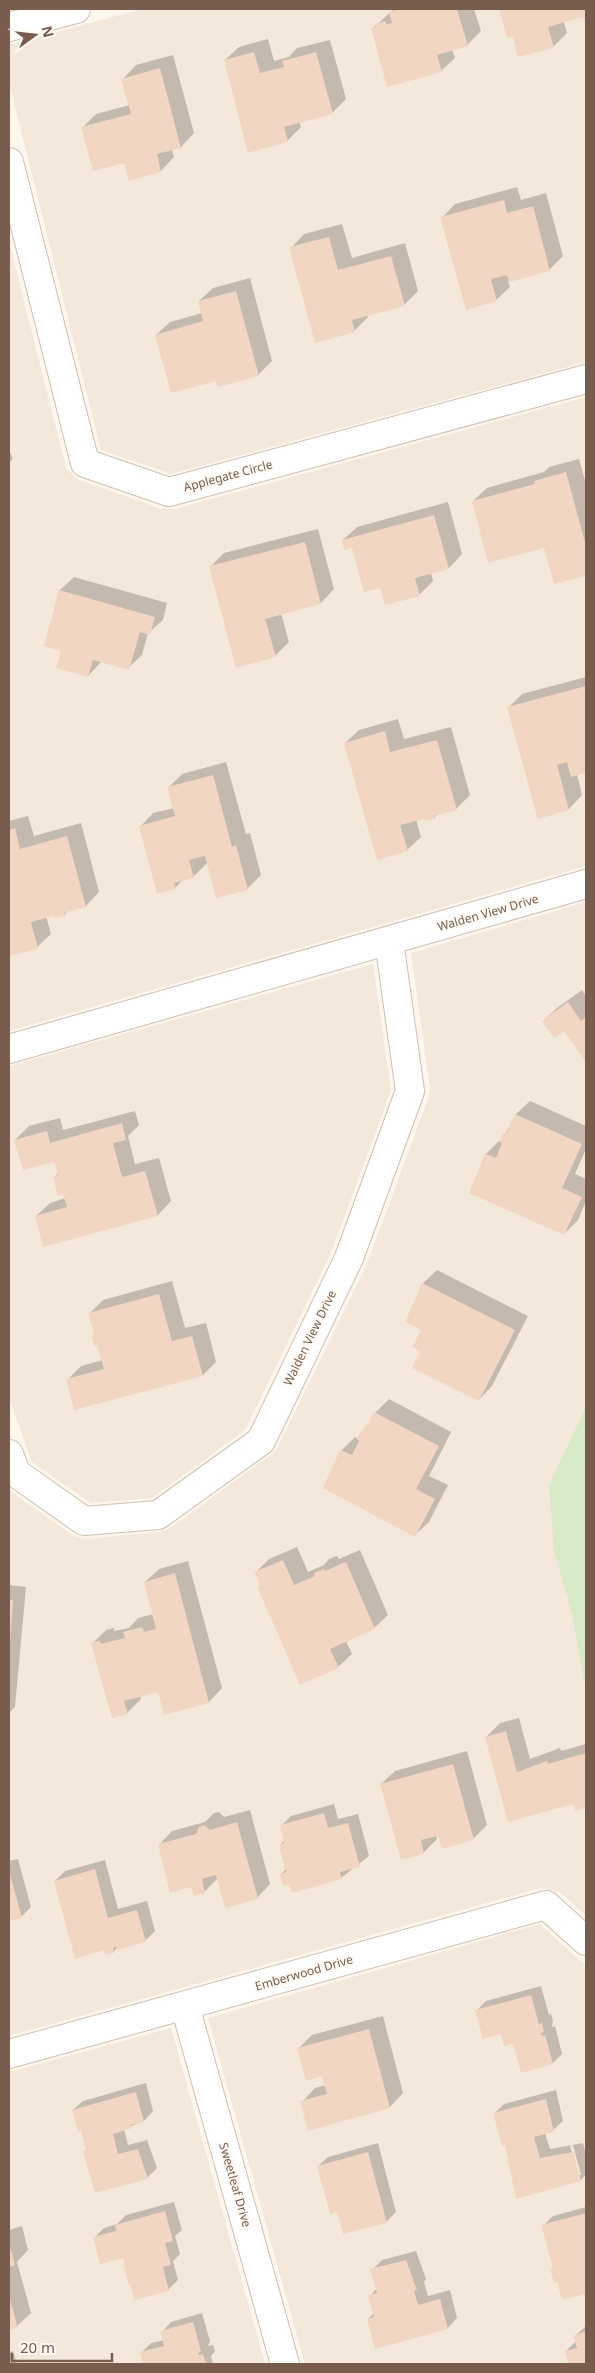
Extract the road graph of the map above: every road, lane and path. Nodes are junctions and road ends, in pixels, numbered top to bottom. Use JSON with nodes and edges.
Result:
{"nodes":[{"id":1,"x":76,"y":9,"type":"edge"},
{"id":2,"x":9,"y":27,"type":"edge"},
{"id":3,"x":9,"y":162,"type":"edge"},
{"id":4,"x":586,"y":380,"type":"edge"},
{"id":5,"x":586,"y":884,"type":"edge"},
{"id":6,"x":389,"y":941,"type":"junction"},
{"id":7,"x":9,"y":1049,"type":"edge"},
{"id":8,"x":9,"y":1454,"type":"edge"},
{"id":9,"x":586,"y":1941,"type":"edge"},
{"id":10,"x":185,"y":2006,"type":"junction"},
{"id":11,"x":9,"y":2054,"type":"edge"},
{"id":12,"x":285,"y":2364,"type":"edge"}],
"edges":[{"from":1,"to":2,"type":"street"},
{"from":3,"to":4,"type":"street","name":"Applegate Circle"},
{"from":5,"to":6,"type":"street","name":"Walden View Drive"},
{"from":6,"to":7,"type":"street","name":"Walden View Drive"},
{"from":6,"to":8,"type":"street","name":"Walden View Drive"},
{"from":9,"to":10,"type":"street","name":"Emberwood Drive"},
{"from":10,"to":11,"type":"street","name":"Emberwood Drive"},
{"from":10,"to":12,"type":"street","name":"Sweetleaf Drive"}]}
